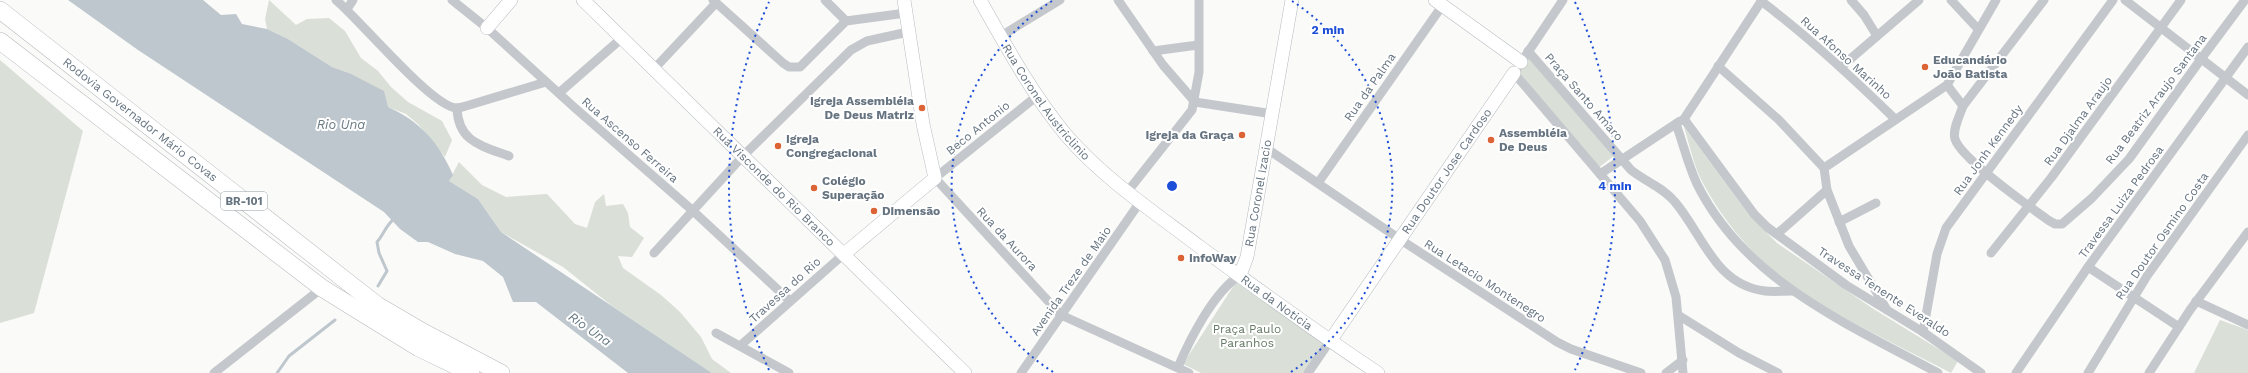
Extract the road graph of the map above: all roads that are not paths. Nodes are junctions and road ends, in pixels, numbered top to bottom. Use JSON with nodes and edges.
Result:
{"nodes":[{"id":1,"x":336,"y":0,"type":"edge"},
{"id":2,"x":353,"y":0,"type":"edge"},
{"id":3,"x":452,"y":0,"type":"edge"},
{"id":4,"x":511,"y":0,"type":"edge"},
{"id":5,"x":583,"y":0,"type":"edge"},
{"id":6,"x":825,"y":0,"type":"edge"},
{"id":7,"x":980,"y":0,"type":"edge"},
{"id":8,"x":1060,"y":0,"type":"edge"},
{"id":9,"x":1118,"y":0,"type":"edge"},
{"id":10,"x":1199,"y":0,"type":"edge"},
{"id":11,"x":1292,"y":0,"type":"edge"},
{"id":12,"x":1563,"y":0,"type":"edge"},
{"id":13,"x":1762,"y":0,"type":"edge"},
{"id":14,"x":1851,"y":0,"type":"edge"},
{"id":15,"x":1919,"y":0,"type":"edge"},
{"id":16,"x":1951,"y":0,"type":"edge"},
{"id":17,"x":1996,"y":0,"type":"edge"},
{"id":18,"x":2044,"y":0,"type":"edge"},
{"id":19,"x":2113,"y":0,"type":"edge"},
{"id":20,"x":2125,"y":0,"type":"edge"},
{"id":21,"x":2181,"y":0,"type":"edge"},
{"id":22,"x":2245,"y":0,"type":"edge"},
{"id":23,"x":715,"y":1,"type":"edge"},
{"id":24,"x":1438,"y":3,"type":"edge"},
{"id":25,"x":905,"y":6,"type":"edge"},
{"id":26,"x":347,"y":9,"type":"junction"},
{"id":27,"x":0,"y":10,"type":"edge"},
{"id":28,"x":846,"y":21,"type":"junction"},
{"id":29,"x":487,"y":28,"type":"junction"},
{"id":30,"x":2160,"y":28,"type":"junction"},
{"id":31,"x":1978,"y":29,"type":"junction"},
{"id":32,"x":908,"y":32,"type":"junction"},
{"id":33,"x":1001,"y":36,"type":"junction"},
{"id":34,"x":1876,"y":36,"type":"junction"},
{"id":35,"x":622,"y":38,"type":"junction"},
{"id":36,"x":0,"y":41,"type":"edge"},
{"id":37,"x":1198,"y":45,"type":"junction"},
{"id":38,"x":2248,"y":47,"type":"edge"},
{"id":39,"x":1153,"y":51,"type":"junction"},
{"id":40,"x":1528,"y":51,"type":"junction"},
{"id":41,"x":2201,"y":58,"type":"junction"},
{"id":42,"x":1718,"y":66,"type":"junction"},
{"id":43,"x":1517,"y":67,"type":"junction"},
{"id":44,"x":1841,"y":67,"type":"junction"},
{"id":45,"x":654,"y":69,"type":"junction"},
{"id":46,"x":2225,"y":77,"type":"junction"},
{"id":47,"x":546,"y":82,"type":"junction"},
{"id":48,"x":1947,"y":85,"type":"junction"},
{"id":49,"x":559,"y":93,"type":"junction"},
{"id":50,"x":2248,"y":95,"type":"edge"},
{"id":51,"x":1037,"y":96,"type":"junction"},
{"id":52,"x":1195,"y":102,"type":"junction"},
{"id":53,"x":1963,"y":106,"type":"junction"},
{"id":54,"x":457,"y":108,"type":"junction"},
{"id":55,"x":1273,"y":114,"type":"junction"},
{"id":56,"x":1895,"y":119,"type":"junction"},
{"id":57,"x":1680,"y":121,"type":"junction"},
{"id":58,"x":2248,"y":136,"type":"edge"},
{"id":59,"x":1266,"y":148,"type":"junction"},
{"id":60,"x":509,"y":156,"type":"dead end"},
{"id":61,"x":743,"y":156,"type":"junction"},
{"id":62,"x":1621,"y":159,"type":"junction"},
{"id":63,"x":1824,"y":168,"type":"junction"},
{"id":64,"x":1986,"y":172,"type":"junction"},
{"id":65,"x":1600,"y":174,"type":"junction"},
{"id":66,"x":935,"y":178,"type":"junction"},
{"id":67,"x":1318,"y":183,"type":"junction"},
{"id":68,"x":1827,"y":190,"type":"junction"},
{"id":69,"x":1128,"y":191,"type":"junction"},
{"id":70,"x":1140,"y":202,"type":"junction"},
{"id":71,"x":1876,"y":203,"type":"dead end"},
{"id":72,"x":2029,"y":206,"type":"junction"},
{"id":73,"x":692,"y":210,"type":"junction"},
{"id":74,"x":1839,"y":222,"type":"junction"},
{"id":75,"x":2248,"y":232,"type":"edge"},
{"id":76,"x":1777,"y":234,"type":"junction"},
{"id":77,"x":1401,"y":240,"type":"junction"},
{"id":78,"x":654,"y":253,"type":"dead end"},
{"id":79,"x":1990,"y":253,"type":"dead end"},
{"id":80,"x":844,"y":254,"type":"junction"},
{"id":81,"x":2088,"y":267,"type":"junction"},
{"id":82,"x":1240,"y":275,"type":"junction"},
{"id":83,"x":322,"y":288,"type":"junction"},
{"id":84,"x":1792,"y":291,"type":"junction"},
{"id":85,"x":2133,"y":297,"type":"junction"},
{"id":86,"x":790,"y":301,"type":"junction"},
{"id":87,"x":2196,"y":302,"type":"junction"},
{"id":88,"x":1889,"y":313,"type":"junction"},
{"id":89,"x":1061,"y":315,"type":"junction"},
{"id":90,"x":1678,"y":315,"type":"junction"},
{"id":91,"x":2248,"y":325,"type":"edge"},
{"id":92,"x":2179,"y":327,"type":"junction"},
{"id":93,"x":1923,"y":332,"type":"junction"},
{"id":94,"x":716,"y":333,"type":"dead end"},
{"id":95,"x":1330,"y":341,"type":"junction"},
{"id":96,"x":741,"y":345,"type":"junction"},
{"id":97,"x":1683,"y":360,"type":"junction"},
{"id":98,"x":1178,"y":367,"type":"junction"},
{"id":99,"x":214,"y":373,"type":"edge"},
{"id":100,"x":471,"y":373,"type":"edge"},
{"id":101,"x":501,"y":373,"type":"edge"},
{"id":102,"x":789,"y":373,"type":"edge"},
{"id":103,"x":965,"y":373,"type":"edge"},
{"id":104,"x":1021,"y":373,"type":"edge"},
{"id":105,"x":1189,"y":373,"type":"edge"},
{"id":106,"x":1308,"y":373,"type":"edge"},
{"id":107,"x":1378,"y":373,"type":"edge"},
{"id":108,"x":1641,"y":373,"type":"edge"},
{"id":109,"x":1666,"y":373,"type":"edge"},
{"id":110,"x":1684,"y":373,"type":"edge"},
{"id":111,"x":1778,"y":373,"type":"edge"},
{"id":112,"x":1938,"y":373,"type":"edge"},
{"id":113,"x":1981,"y":373,"type":"edge"},
{"id":114,"x":2016,"y":373,"type":"edge"},
{"id":115,"x":2088,"y":373,"type":"edge"},
{"id":116,"x":2149,"y":373,"type":"edge"}],
"edges":[{"from":1,"to":26,"type":"street"},
{"from":2,"to":26,"type":"street"},
{"from":3,"to":29,"type":"street","name":"Rua Ascenso Ferreira"},
{"from":4,"to":29,"type":"street"},
{"from":5,"to":35,"type":"street","name":"Rua Visconde do Rio Branco"},
{"from":6,"to":28,"type":"street"},
{"from":7,"to":33,"type":"street","name":"Rua Coronel Austriclinio"},
{"from":8,"to":33,"type":"street"},
{"from":9,"to":39,"type":"street"},
{"from":10,"to":37,"type":"street"},
{"from":11,"to":55,"type":"street","name":"Rua Coronel Izacio"},
{"from":12,"to":40,"type":"street","name":"Rua Doutor Jose Cardoso"},
{"from":13,"to":42,"type":"street"},
{"from":13,"to":44,"type":"street","name":"Rua Afonso Marinho"},
{"from":14,"to":34,"type":"street"},
{"from":15,"to":34,"type":"street"},
{"from":16,"to":31,"type":"street"},
{"from":17,"to":31,"type":"street"},
{"from":18,"to":53,"type":"street"},
{"from":19,"to":64,"type":"street","name":"Rua Jonh Kennedy"},
{"from":20,"to":30,"type":"street"},
{"from":21,"to":30,"type":"street","name":"Rua Djalma Araujo"},
{"from":22,"to":41,"type":"street","name":"Rua Beatriz Araujo Santana"},
{"from":23,"to":28,"type":"street"},
{"from":23,"to":45,"type":"street"},
{"from":24,"to":43,"type":"street"},
{"from":24,"to":67,"type":"street","name":"Rua da Palma"},
{"from":25,"to":28,"type":"street"},
{"from":25,"to":32,"type":"street"},
{"from":26,"to":54,"type":"street"},
{"from":27,"to":101,"type":"highway","name":"Rodovia Governador Mário Covas","number":"BR-101"},
{"from":29,"to":47,"type":"street","name":"Rua Ascenso Ferreira"},
{"from":30,"to":41,"type":"street"},
{"from":30,"to":72,"type":"street","name":"Rua Djalma Araujo"},
{"from":31,"to":48,"type":"street"},
{"from":32,"to":61,"type":"street"},
{"from":32,"to":66,"type":"street"},
{"from":33,"to":51,"type":"street","name":"Rua Coronel Austriclinio"},
{"from":34,"to":44,"type":"street"},
{"from":35,"to":45,"type":"street","name":"Rua Visconde do Rio Branco"},
{"from":35,"to":49,"type":"street"},
{"from":36,"to":83,"type":"highway","name":"Rodovia Governador Mário Covas","number":"BR-101"},
{"from":37,"to":39,"type":"street"},
{"from":37,"to":52,"type":"street"},
{"from":38,"to":46,"type":"street","name":"Travessa Luiza Pedrosa"},
{"from":39,"to":52,"type":"street"},
{"from":40,"to":43,"type":"street","name":"Rua Doutor Jose Cardoso"},
{"from":40,"to":62,"type":"street","name":"Praça Santo Amaro"},
{"from":41,"to":46,"type":"street"},
{"from":41,"to":72,"type":"street","name":"Rua Beatriz Araujo Santana"},
{"from":42,"to":57,"type":"street"},
{"from":42,"to":63,"type":"street"},
{"from":43,"to":65,"type":"street"},
{"from":43,"to":77,"type":"street","name":"Rua Doutor Jose Cardoso"},
{"from":44,"to":56,"type":"street","name":"Rua Afonso Marinho"},
{"from":45,"to":61,"type":"street","name":"Rua Visconde do Rio Branco"},
{"from":46,"to":50,"type":"street"},
{"from":46,"to":81,"type":"street","name":"Travessa Luiza Pedrosa"},
{"from":47,"to":49,"type":"street","name":"Rua Ascenso Ferreira"},
{"from":47,"to":54,"type":"street"},
{"from":48,"to":53,"type":"street"},
{"from":48,"to":56,"type":"street"},
{"from":49,"to":73,"type":"street","name":"Rua Ascenso Ferreira"},
{"from":51,"to":66,"type":"street","name":"Beco Antonio"},
{"from":51,"to":69,"type":"street","name":"Rua Coronel Austriclinio"},
{"from":52,"to":55,"type":"street"},
{"from":52,"to":69,"type":"street"},
{"from":53,"to":64,"type":"street"},
{"from":54,"to":60,"type":"street"},
{"from":55,"to":59,"type":"street","name":"Rua Coronel Izacio"},
{"from":56,"to":63,"type":"street"},
{"from":57,"to":62,"type":"street"},
{"from":57,"to":76,"type":"street","name":"Travessa Tenente Everaldo"},
{"from":57,"to":84,"type":"street"},
{"from":58,"to":85,"type":"street","name":"Rua Doutor Osmino Costa"},
{"from":59,"to":67,"type":"street","name":"Rua Letacio Montenegro"},
{"from":59,"to":82,"type":"street","name":"Rua Coronel Izacio"},
{"from":61,"to":73,"type":"street"},
{"from":61,"to":80,"type":"street","name":"Rua Visconde do Rio Branco"},
{"from":62,"to":65,"type":"street"},
{"from":62,"to":84,"type":"street","name":"Praça Santo Amaro"},
{"from":63,"to":68,"type":"street"},
{"from":64,"to":72,"type":"street"},
{"from":64,"to":93,"type":"street","name":"Rua Jonh Kennedy"},
{"from":65,"to":90,"type":"street"},
{"from":66,"to":80,"type":"street"},
{"from":66,"to":89,"type":"street","name":"Rua da Aurora"},
{"from":67,"to":77,"type":"street","name":"Rua Letacio Montenegro"},
{"from":68,"to":74,"type":"street"},
{"from":68,"to":76,"type":"street"},
{"from":69,"to":70,"type":"street","name":"Rua da Noticia"},
{"from":70,"to":82,"type":"street","name":"Rua da Noticia"},
{"from":70,"to":89,"type":"street","name":"Avenida Treze de Maio"},
{"from":71,"to":74,"type":"street"},
{"from":72,"to":79,"type":"street","name":"Rua Djalma Araujo"},
{"from":73,"to":78,"type":"street"},
{"from":73,"to":86,"type":"street","name":"Rua Ascenso Ferreira"},
{"from":74,"to":88,"type":"street"},
{"from":75,"to":87,"type":"street"},
{"from":76,"to":88,"type":"street","name":"Travessa Tenente Everaldo"},
{"from":77,"to":95,"type":"street","name":"Rua Doutor Jose Cardoso"},
{"from":77,"to":108,"type":"street","name":"Rua Letacio Montenegro"},
{"from":80,"to":86,"type":"street","name":"Travessa do Rio"},
{"from":80,"to":103,"type":"street","name":"Rua Visconde do Rio Branco"},
{"from":81,"to":85,"type":"street"},
{"from":81,"to":114,"type":"street","name":"Travessa Luiza Pedrosa"},
{"from":82,"to":95,"type":"street","name":"Rua da Noticia"},
{"from":82,"to":98,"type":"street","name":"Rua Coronel Izacio"},
{"from":83,"to":99,"type":"street"},
{"from":83,"to":100,"type":"highway","name":"Rodovia Governador Mário Covas","number":"BR-101"},
{"from":84,"to":112,"type":"street"},
{"from":85,"to":92,"type":"street"},
{"from":85,"to":115,"type":"street","name":"Rua Doutor Osmino Costa"},
{"from":86,"to":96,"type":"street","name":"Travessa do Rio"},
{"from":87,"to":91,"type":"street"},
{"from":87,"to":92,"type":"street"},
{"from":88,"to":93,"type":"street","name":"Travessa Tenente Everaldo"},
{"from":89,"to":98,"type":"street"},
{"from":89,"to":104,"type":"street","name":"Avenida Treze de Maio"},
{"from":90,"to":97,"type":"street"},
{"from":90,"to":111,"type":"street"},
{"from":92,"to":116,"type":"street"},
{"from":93,"to":113,"type":"street","name":"Travessa Tenente Everaldo"},
{"from":94,"to":96,"type":"street"},
{"from":95,"to":106,"type":"street"},
{"from":95,"to":107,"type":"street","name":"Rua da Noticia"},
{"from":96,"to":102,"type":"street"},
{"from":97,"to":109,"type":"street"},
{"from":97,"to":110,"type":"street"},
{"from":98,"to":105,"type":"street"}]}
